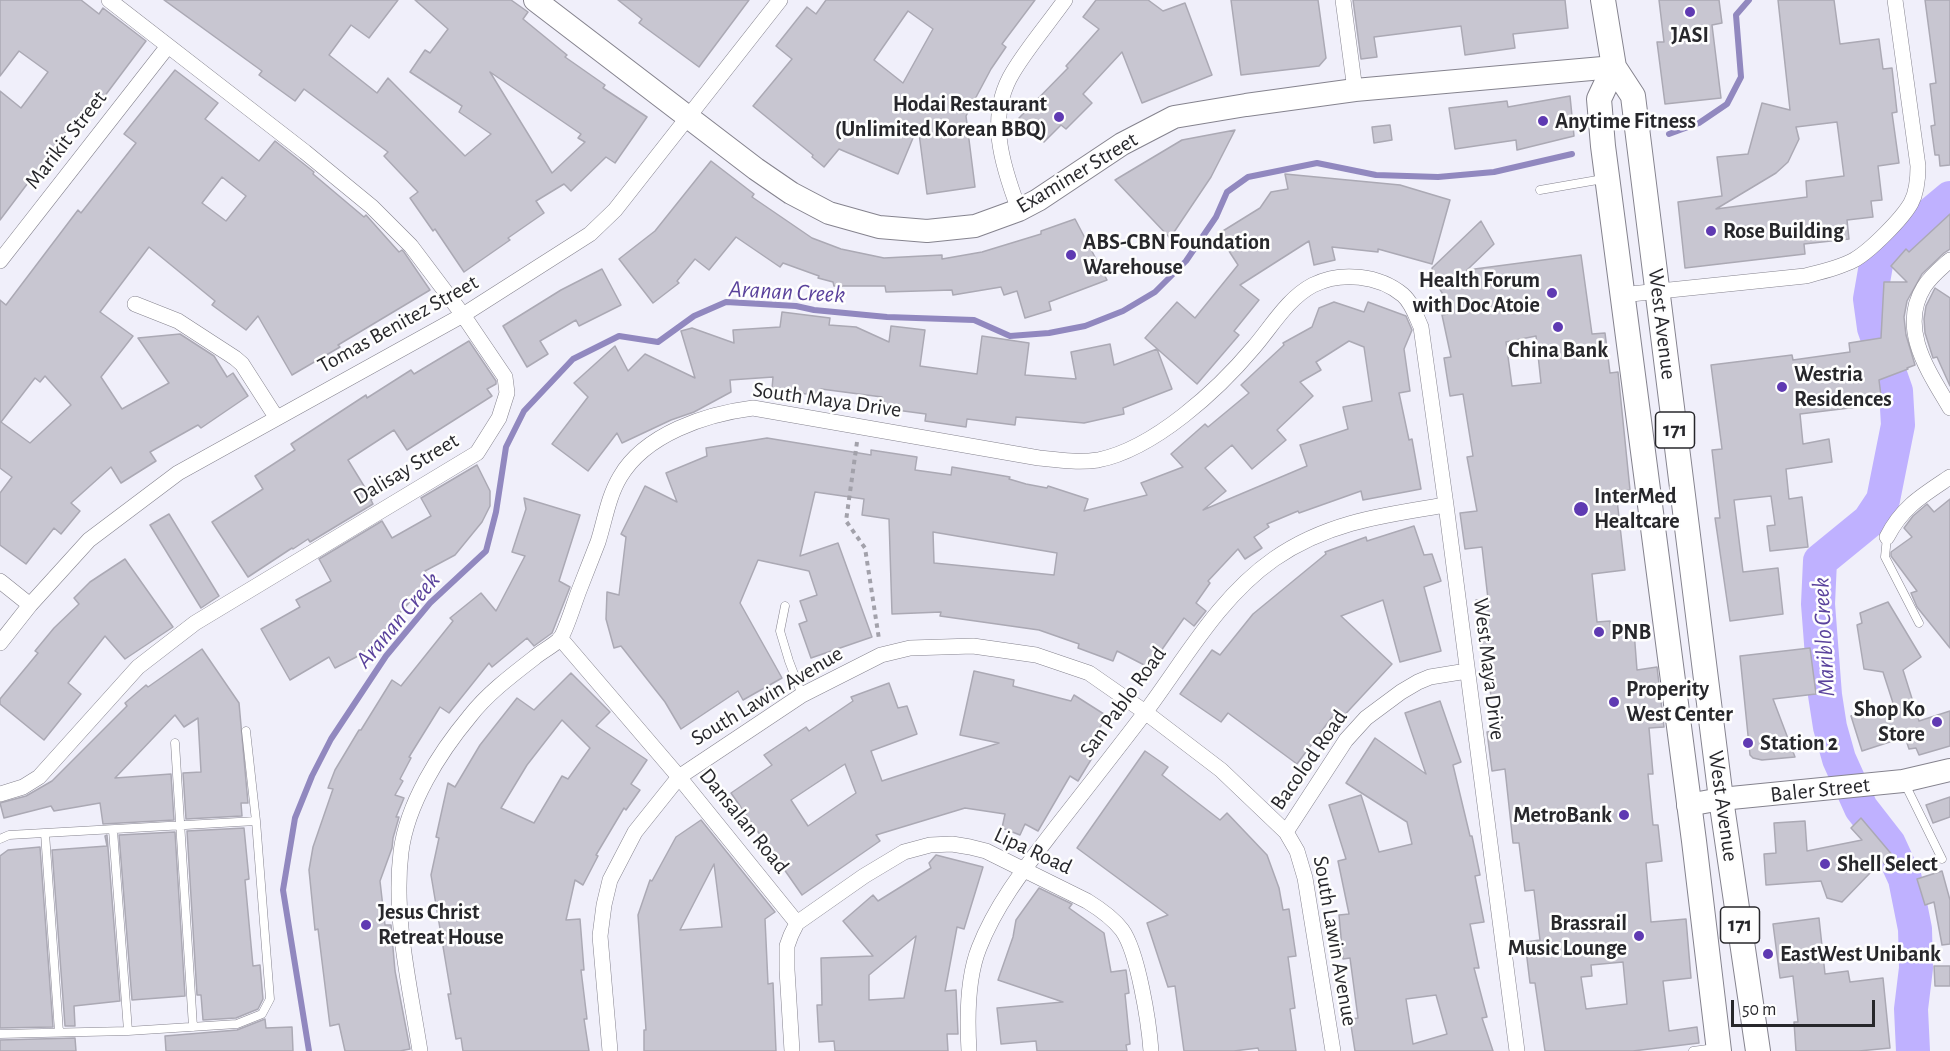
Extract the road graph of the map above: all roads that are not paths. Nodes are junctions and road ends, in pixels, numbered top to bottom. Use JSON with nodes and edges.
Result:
{"nodes":[{"id":1,"x":109,"y":0,"type":"edge"},
{"id":2,"x":535,"y":0,"type":"edge"},
{"id":3,"x":780,"y":0,"type":"edge"},
{"id":4,"x":1065,"y":0,"type":"edge"},
{"id":5,"x":1343,"y":0,"type":"edge"},
{"id":6,"x":1603,"y":0,"type":"edge"},
{"id":7,"x":1895,"y":0,"type":"edge"},
{"id":8,"x":168,"y":46,"type":"junction"},
{"id":9,"x":1614,"y":67,"type":"junction"},
{"id":10,"x":1355,"y":90,"type":"junction"},
{"id":11,"x":688,"y":118,"type":"junction"},
{"id":12,"x":1607,"y":179,"type":"junction"},
{"id":13,"x":1540,"y":189,"type":"dead end"},
{"id":14,"x":1019,"y":210,"type":"junction"},
{"id":15,"x":0,"y":261,"type":"edge"},
{"id":16,"x":1944,"y":266,"type":"edge"},
{"id":17,"x":1658,"y":291,"type":"junction"},
{"id":18,"x":1621,"y":295,"type":"junction"},
{"id":19,"x":1404,"y":296,"type":"joint"},
{"id":20,"x":135,"y":304,"type":"dead end"},
{"id":21,"x":463,"y":315,"type":"junction"},
{"id":22,"x":1950,"y":408,"type":"edge"},
{"id":23,"x":276,"y":417,"type":"junction"},
{"id":24,"x":1950,"y":477,"type":"edge"},
{"id":25,"x":1446,"y":505,"type":"junction"},
{"id":26,"x":1887,"y":537,"type":"joint"},
{"id":27,"x":0,"y":581,"type":"edge"},
{"id":28,"x":30,"y":605,"type":"junction"},
{"id":29,"x":785,"y":606,"type":"dead end"},
{"id":30,"x":1920,"y":622,"type":"dead end"},
{"id":31,"x":560,"y":638,"type":"junction"},
{"id":32,"x":0,"y":643,"type":"edge"},
{"id":33,"x":1467,"y":671,"type":"junction"},
{"id":34,"x":802,"y":695,"type":"junction"},
{"id":35,"x":1145,"y":712,"type":"junction"},
{"id":36,"x":246,"y":731,"type":"dead end"},
{"id":37,"x":175,"y":743,"type":"dead end"},
{"id":38,"x":1950,"y":770,"type":"edge"},
{"id":39,"x":679,"y":777,"type":"junction"},
{"id":40,"x":1903,"y":781,"type":"junction"},
{"id":41,"x":0,"y":794,"type":"edge"},
{"id":42,"x":1721,"y":799,"type":"junction"},
{"id":43,"x":1688,"y":805,"type":"junction"},
{"id":44,"x":256,"y":821,"type":"junction"},
{"id":45,"x":180,"y":824,"type":"junction"},
{"id":46,"x":113,"y":830,"type":"junction"},
{"id":47,"x":1286,"y":832,"type":"junction"},
{"id":48,"x":45,"y":833,"type":"junction"},
{"id":49,"x":0,"y":839,"type":"edge"},
{"id":50,"x":1942,"y":859,"type":"dead end"},
{"id":51,"x":1023,"y":870,"type":"junction"},
{"id":52,"x":797,"y":923,"type":"junction"},
{"id":53,"x":193,"y":1027,"type":"junction"},
{"id":54,"x":128,"y":1031,"type":"junction"},
{"id":55,"x":59,"y":1032,"type":"junction"},
{"id":56,"x":0,"y":1034,"type":"edge"},
{"id":57,"x":1719,"y":1049,"type":"edge"},
{"id":58,"x":420,"y":1051,"type":"edge"},
{"id":59,"x":610,"y":1051,"type":"edge"},
{"id":60,"x":792,"y":1051,"type":"edge"},
{"id":61,"x":969,"y":1051,"type":"edge"},
{"id":62,"x":1151,"y":1051,"type":"edge"},
{"id":63,"x":1333,"y":1051,"type":"edge"},
{"id":64,"x":1517,"y":1051,"type":"edge"},
{"id":65,"x":1693,"y":1051,"type":"edge"},
{"id":66,"x":1758,"y":1051,"type":"edge"}],
"edges":[{"from":1,"to":8,"type":"street","name":"Dalisay Street"},
{"from":2,"to":11,"type":"street","name":"Examiner Street"},
{"from":3,"to":11,"type":"street","name":"Tomas Benitez Street"},
{"from":4,"to":14,"type":"street"},
{"from":5,"to":10,"type":"street"},
{"from":6,"to":9,"type":"main road","name":"West Avenue","number":"171"},
{"from":7,"to":17,"type":"street"},
{"from":8,"to":15,"type":"street","name":"Marikit Street"},
{"from":8,"to":21,"type":"street","name":"Dalisay Street"},
{"from":9,"to":10,"type":"street","name":"Examiner Street"},
{"from":9,"to":12,"type":"main road","name":"West Avenue","number":"171"},
{"from":9,"to":17,"type":"main road","name":"West Avenue","number":"171"},
{"from":10,"to":14,"type":"street","name":"Examiner Street"},
{"from":11,"to":14,"type":"street","name":"Examiner Street"},
{"from":11,"to":21,"type":"street","name":"Tomas Benitez Street"},
{"from":12,"to":13,"type":"lane"},
{"from":12,"to":18,"type":"main road","name":"West Avenue","number":"171"},
{"from":16,"to":22,"type":"street"},
{"from":17,"to":18,"type":"street"},
{"from":17,"to":42,"type":"main road","name":"West Avenue","number":"171"},
{"from":18,"to":43,"type":"main road","name":"West Avenue","number":"171"},
{"from":19,"to":25,"type":"street","name":"West Maya Drive"},
{"from":19,"to":31,"type":"street","name":"South Maya Drive"},
{"from":20,"to":23,"type":"street"},
{"from":21,"to":23,"type":"street","name":"Tomas Benitez Street"},
{"from":21,"to":41,"type":"street","name":"Dalisay Street"},
{"from":23,"to":28,"type":"street","name":"Tomas Benitez Street"},
{"from":24,"to":26,"type":"street"},
{"from":25,"to":33,"type":"street","name":"West Maya Drive"},
{"from":25,"to":35,"type":"street","name":"San Pablo Road"},
{"from":26,"to":30,"type":"lane"},
{"from":27,"to":28,"type":"street"},
{"from":28,"to":32,"type":"street","name":"Tomas Benitez Street"},
{"from":29,"to":34,"type":"lane"},
{"from":31,"to":39,"type":"street","name":"Dansalan Road"},
{"from":31,"to":58,"type":"street"},
{"from":33,"to":47,"type":"street","name":"Bacolod Road"},
{"from":33,"to":64,"type":"street","name":"West Maya Drive"},
{"from":34,"to":35,"type":"street","name":"South Lawin Avenue"},
{"from":34,"to":39,"type":"street","name":"South Lawin Avenue"},
{"from":35,"to":47,"type":"street","name":"South Lawin Avenue"},
{"from":35,"to":51,"type":"street","name":"San Pablo Road"},
{"from":36,"to":44,"type":"lane"},
{"from":37,"to":45,"type":"lane"},
{"from":38,"to":40,"type":"street","name":"Baler Street"},
{"from":39,"to":52,"type":"street","name":"Dansalan Road"},
{"from":39,"to":59,"type":"street","name":"South Lawin Avenue"},
{"from":40,"to":42,"type":"street","name":"Baler Street"},
{"from":40,"to":50,"type":"lane"},
{"from":42,"to":43,"type":"street","name":"Baler Street"},
{"from":42,"to":66,"type":"main road","name":"West Avenue","number":"171"},
{"from":43,"to":57,"type":"main road","name":"West Avenue","number":"171"},
{"from":44,"to":45,"type":"lane"},
{"from":44,"to":53,"type":"lane"},
{"from":45,"to":46,"type":"lane"},
{"from":45,"to":53,"type":"lane"},
{"from":46,"to":48,"type":"lane"},
{"from":46,"to":54,"type":"lane"},
{"from":47,"to":63,"type":"street","name":"South Lawin Avenue"},
{"from":48,"to":49,"type":"lane"},
{"from":48,"to":55,"type":"lane"},
{"from":51,"to":52,"type":"street","name":"Lipa Road"},
{"from":51,"to":61,"type":"street","name":"San Pablo Road"},
{"from":51,"to":62,"type":"street","name":"Lipa Road"},
{"from":52,"to":60,"type":"street"},
{"from":53,"to":54,"type":"lane"},
{"from":54,"to":55,"type":"lane"},
{"from":55,"to":56,"type":"lane"},
{"from":57,"to":65,"type":"lane"}]}
